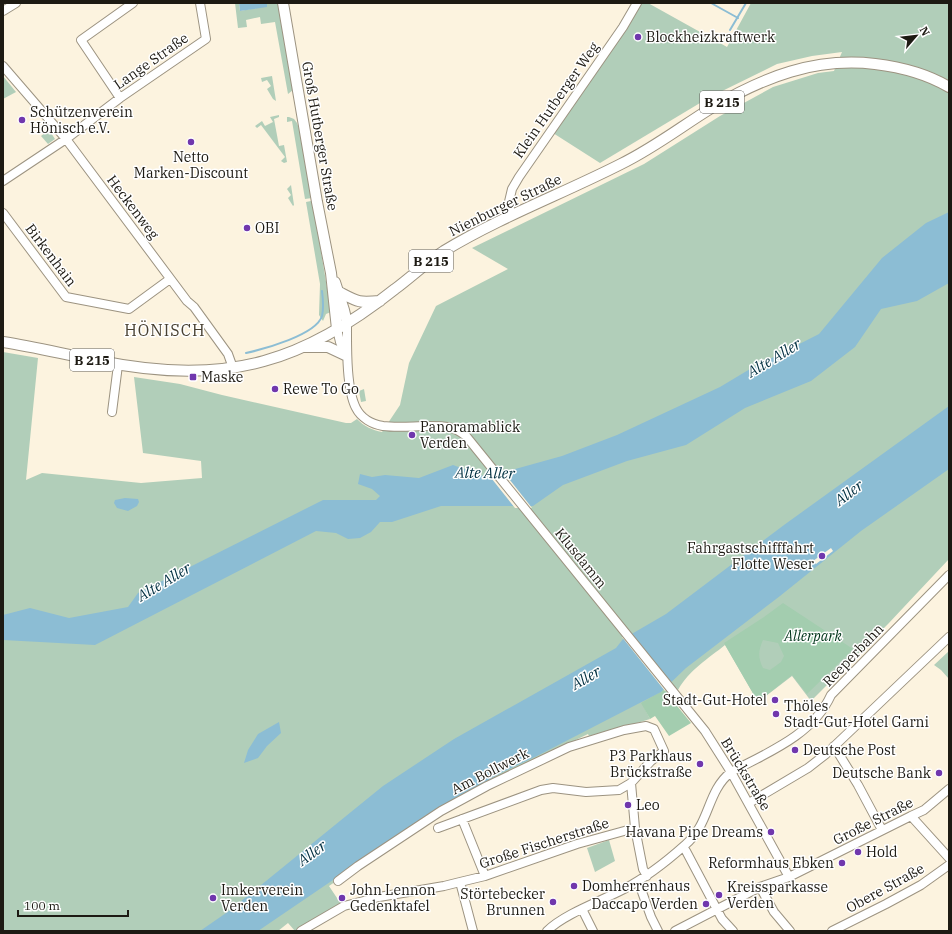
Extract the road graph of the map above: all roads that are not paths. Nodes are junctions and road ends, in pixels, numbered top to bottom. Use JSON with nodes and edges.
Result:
{"nodes":[{"id":1,"x":16,"y":3,"type":"edge"},
{"id":2,"x":133,"y":3,"type":"edge"},
{"id":3,"x":200,"y":3,"type":"edge"},
{"id":4,"x":283,"y":3,"type":"edge"},
{"id":5,"x":637,"y":3,"type":"edge"},
{"id":6,"x":3,"y":11,"type":"edge"},
{"id":7,"x":3,"y":66,"type":"edge"},
{"id":8,"x":949,"y":86,"type":"edge"},
{"id":9,"x":120,"y":98,"type":"junction"},
{"id":10,"x":66,"y":139,"type":"junction"},
{"id":11,"x":3,"y":181,"type":"edge"},
{"id":12,"x":3,"y":214,"type":"edge"},
{"id":13,"x":513,"y":215,"type":"junction"},
{"id":14,"x":331,"y":273,"type":"junction"},
{"id":15,"x":170,"y":279,"type":"junction"},
{"id":16,"x":339,"y":292,"type":"junction"},
{"id":17,"x":380,"y":301,"type":"junction"},
{"id":18,"x":347,"y":323,"type":"junction"},
{"id":19,"x":337,"y":329,"type":"junction"},
{"id":20,"x":3,"y":342,"type":"edge"},
{"id":21,"x":303,"y":347,"type":"junction"},
{"id":22,"x":346,"y":357,"type":"junction"},
{"id":23,"x":118,"y":365,"type":"junction"},
{"id":24,"x":233,"y":368,"type":"junction"},
{"id":25,"x":112,"y":412,"type":"dead end"},
{"id":26,"x":471,"y":442,"type":"joint"},
{"id":27,"x":949,"y":575,"type":"edge"},
{"id":28,"x":949,"y":637,"type":"edge"},
{"id":29,"x":672,"y":691,"type":"joint"},
{"id":30,"x":834,"y":746,"type":"junction"},
{"id":31,"x":731,"y":772,"type":"junction"},
{"id":32,"x":631,"y":783,"type":"junction"},
{"id":33,"x":949,"y":789,"type":"edge"},
{"id":34,"x":749,"y":803,"type":"junction"},
{"id":35,"x":911,"y":816,"type":"junction"},
{"id":36,"x":462,"y":819,"type":"junction"},
{"id":37,"x":438,"y":828,"type":"dead end"},
{"id":38,"x":635,"y":828,"type":"junction"},
{"id":39,"x":882,"y":830,"type":"junction"},
{"id":40,"x":686,"y":851,"type":"dead end"},
{"id":41,"x":949,"y":858,"type":"edge"},
{"id":42,"x":949,"y":865,"type":"edge"},
{"id":43,"x":485,"y":876,"type":"junction"},
{"id":44,"x":647,"y":876,"type":"junction"},
{"id":45,"x":789,"y":877,"type":"junction"},
{"id":46,"x":338,"y":881,"type":"dead end"},
{"id":47,"x":460,"y":882,"type":"junction"},
{"id":48,"x":760,"y":887,"type":"junction"},
{"id":49,"x":641,"y":889,"type":"dead end"},
{"id":50,"x":582,"y":909,"type":"junction"},
{"id":51,"x":717,"y":909,"type":"junction"},
{"id":52,"x":301,"y":931,"type":"edge"},
{"id":53,"x":473,"y":931,"type":"edge"},
{"id":54,"x":546,"y":931,"type":"edge"},
{"id":55,"x":594,"y":931,"type":"edge"},
{"id":56,"x":658,"y":931,"type":"edge"},
{"id":57,"x":675,"y":931,"type":"edge"},
{"id":58,"x":733,"y":931,"type":"edge"},
{"id":59,"x":790,"y":931,"type":"edge"},
{"id":60,"x":832,"y":931,"type":"edge"}],
"edges":[{"from":1,"to":6,"type":"street"},
{"from":2,"to":9,"type":"street"},
{"from":3,"to":9,"type":"street","name":"Lange Straße"},
{"from":4,"to":14,"type":"main road","name":"Groß Hutberger Straße"},
{"from":5,"to":13,"type":"street","name":"Klein Hutberger Weg"},
{"from":7,"to":10,"type":"street","name":"Heckenweg"},
{"from":8,"to":13,"type":"main road","name":"Nienburger Straße","number":"B 215"},
{"from":9,"to":10,"type":"street","name":"Lange Straße"},
{"from":10,"to":11,"type":"street","name":"Lange Straße"},
{"from":10,"to":15,"type":"street","name":"Heckenweg"},
{"from":12,"to":15,"type":"street","name":"Birkenhain"},
{"from":13,"to":17,"type":"main road","name":"Nienburger Straße","number":"B 215"},
{"from":14,"to":16,"type":"main road","name":"Groß Hutberger Straße"},
{"from":14,"to":19,"type":"main road","name":"Groß Hutberger Straße"},
{"from":15,"to":24,"type":"street","name":"Heckenweg"},
{"from":16,"to":17,"type":"main road"},
{"from":16,"to":18,"type":"main road","name":"Groß Hutberger Straße"},
{"from":17,"to":18,"type":"main road","name":"Nienburger Straße","number":"B 215"},
{"from":18,"to":19,"type":"main road","name":"Nienburger Straße","number":"B 215"},
{"from":18,"to":22,"type":"street","name":"Groß Hutberger Straße"},
{"from":19,"to":21,"type":"main road","name":"Nienburger Straße","number":"B 215"},
{"from":19,"to":22,"type":"street","name":"Groß Hutberger Straße"},
{"from":20,"to":23,"type":"main road","name":"Nienburger Straße","number":"B 215"},
{"from":21,"to":22,"type":"main road"},
{"from":21,"to":24,"type":"main road","name":"Nienburger Straße","number":"B 215"},
{"from":22,"to":26,"type":"street","name":"Groß Hutberger Straße"},
{"from":23,"to":24,"type":"main road","name":"Nienburger Straße","number":"B 215"},
{"from":23,"to":25,"type":"street"},
{"from":26,"to":29,"type":"street","name":"Klusdamm"},
{"from":27,"to":31,"type":"street","name":"Reeperbahn"},
{"from":28,"to":30,"type":"street"},
{"from":29,"to":31,"type":"street","name":"Brückstraße"},
{"from":30,"to":34,"type":"street"},
{"from":30,"to":39,"type":"street"},
{"from":31,"to":34,"type":"street","name":"Brückstraße"},
{"from":31,"to":44,"type":"street"},
{"from":32,"to":36,"type":"street"},
{"from":32,"to":38,"type":"street"},
{"from":32,"to":46,"type":"street","name":"Am Bollwerk"},
{"from":33,"to":35,"type":"street","name":"Große Straße"},
{"from":34,"to":45,"type":"street","name":"Brückstraße"},
{"from":35,"to":39,"type":"street","name":"Große Straße"},
{"from":35,"to":41,"type":"street"},
{"from":36,"to":37,"type":"street"},
{"from":36,"to":43,"type":"street"},
{"from":38,"to":43,"type":"street","name":"Große Fischerstraße"},
{"from":38,"to":44,"type":"street"},
{"from":39,"to":45,"type":"street","name":"Große Straße"},
{"from":40,"to":51,"type":"street"},
{"from":42,"to":60,"type":"street","name":"Obere Straße"},
{"from":43,"to":47,"type":"street","name":"Große Fischerstraße"},
{"from":44,"to":50,"type":"street"},
{"from":45,"to":48,"type":"street","name":"Große Straße"},
{"from":47,"to":52,"type":"street","name":"Große Fischerstraße"},
{"from":47,"to":53,"type":"street"},
{"from":48,"to":51,"type":"street","name":"Große Straße"},
{"from":48,"to":59,"type":"street"},
{"from":49,"to":56,"type":"street"},
{"from":50,"to":54,"type":"street"},
{"from":50,"to":55,"type":"street"},
{"from":51,"to":57,"type":"street","name":"Große Straße"},
{"from":51,"to":58,"type":"street"}]}
